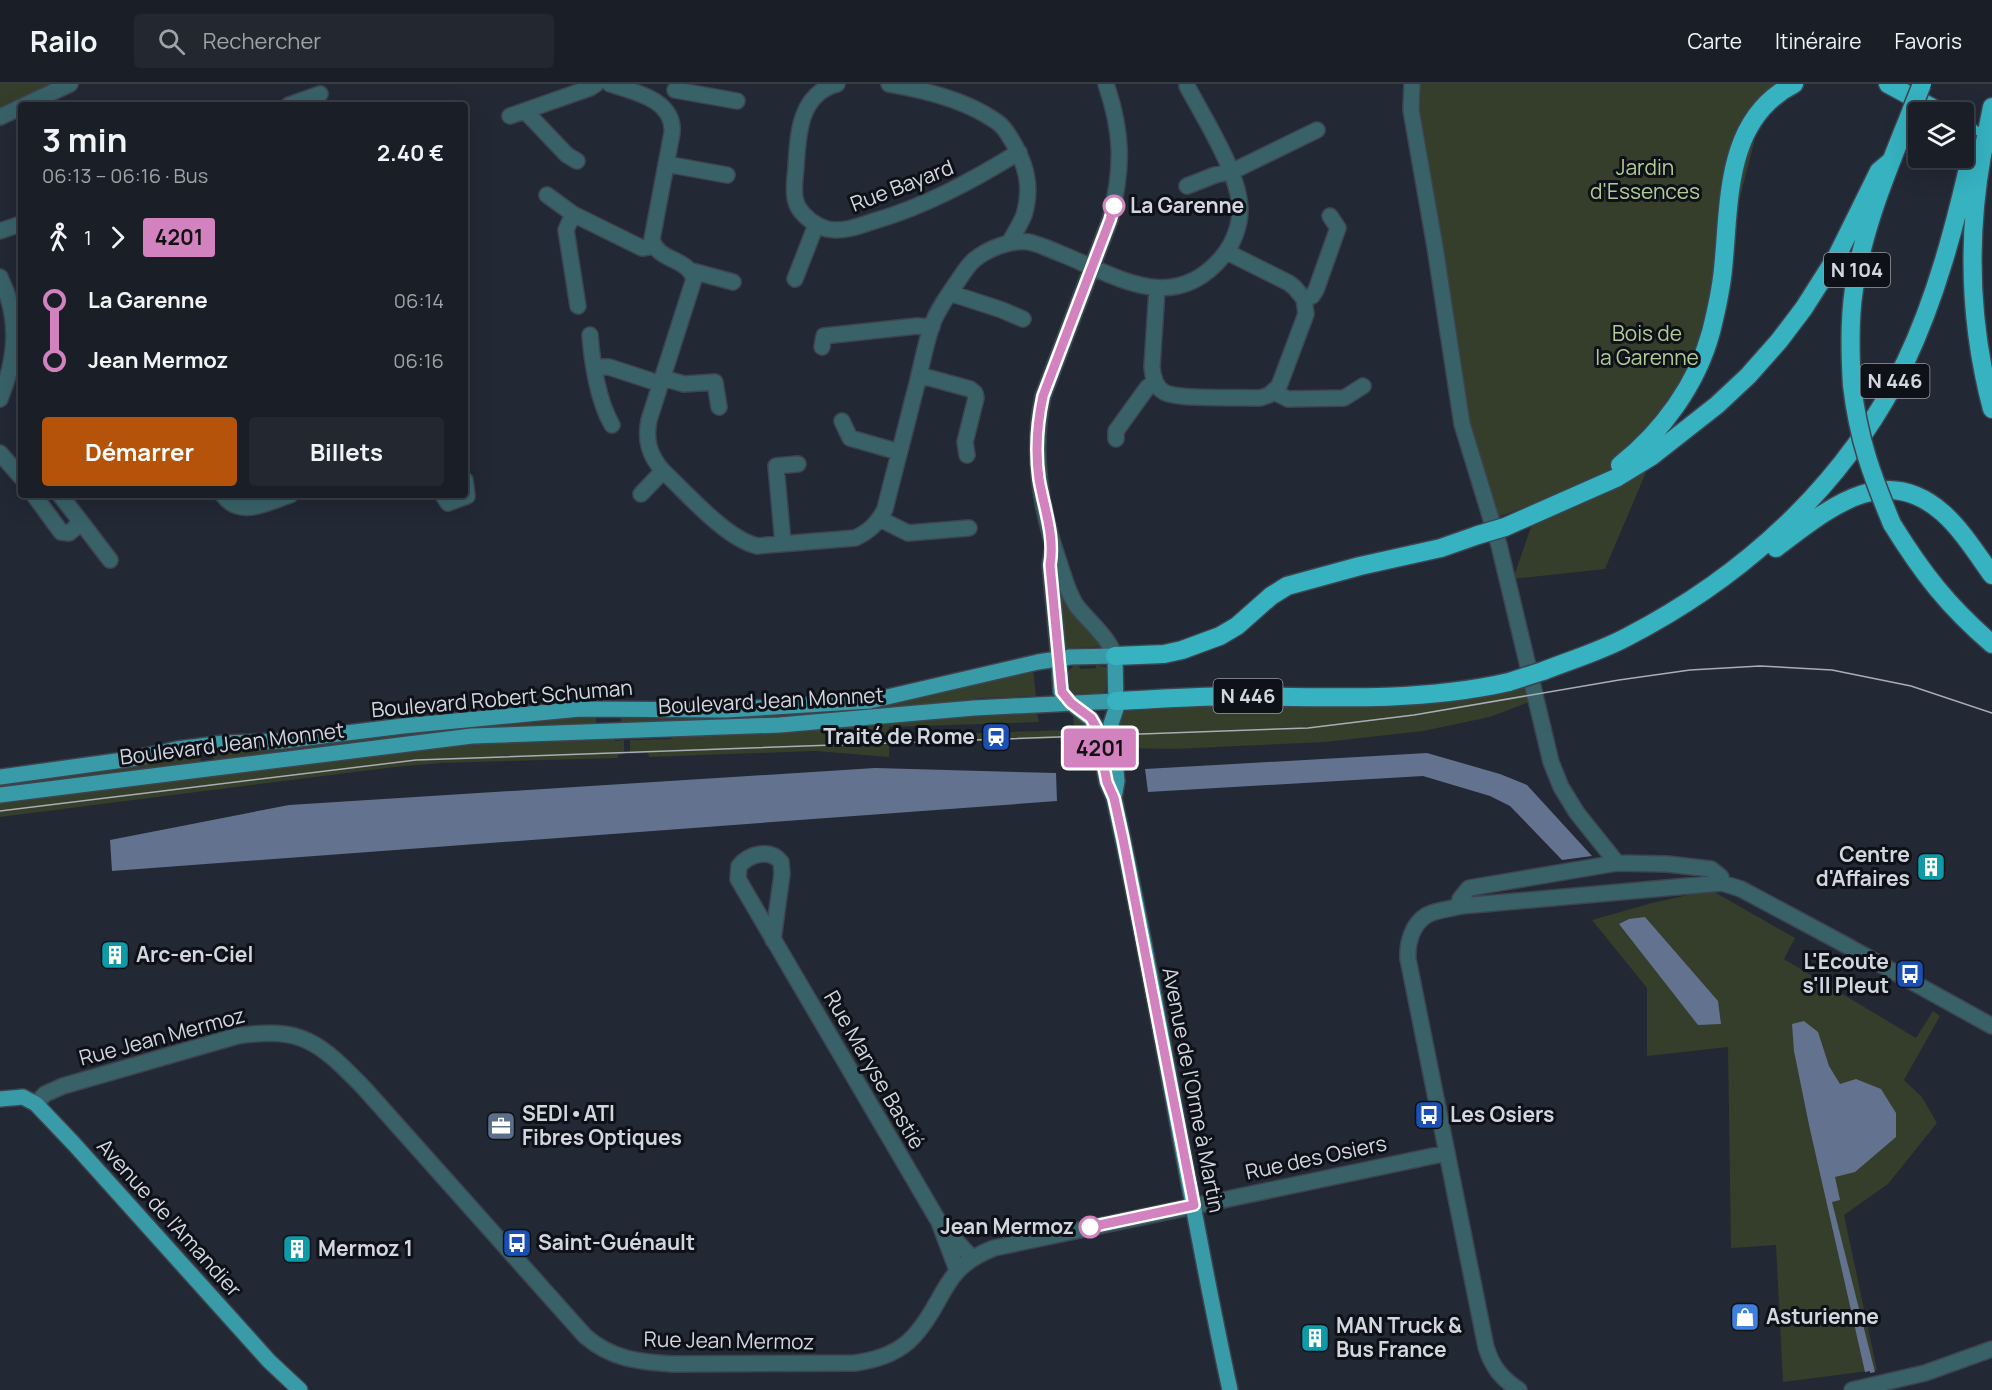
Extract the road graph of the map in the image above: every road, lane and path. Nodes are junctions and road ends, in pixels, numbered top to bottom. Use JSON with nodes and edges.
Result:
{"nodes":[{"id":1,"x":70,"y":84,"type":"edge"},
{"id":2,"x":596,"y":84,"type":"edge"},
{"id":3,"x":610,"y":84,"type":"edge"},
{"id":4,"x":889,"y":84,"type":"edge"},
{"id":5,"x":1106,"y":84,"type":"edge"},
{"id":6,"x":1412,"y":84,"type":"edge"},
{"id":7,"x":1794,"y":84,"type":"edge"},
{"id":8,"x":1888,"y":84,"type":"edge"},
{"id":9,"x":1922,"y":84,"type":"edge"},
{"id":10,"x":828,"y":86,"type":"edge"},
{"id":11,"x":1187,"y":86,"type":"dead end"},
{"id":12,"x":677,"y":87,"type":"edge"},
{"id":13,"x":952,"y":91,"type":"edge"},
{"id":14,"x":320,"y":94,"type":"edge"},
{"id":15,"x":737,"y":101,"type":"dead end"},
{"id":16,"x":32,"y":102,"type":"edge"},
{"id":17,"x":298,"y":102,"type":"edge"},
{"id":18,"x":1921,"y":102,"type":"edge"},
{"id":19,"x":1992,"y":107,"type":"edge"},
{"id":20,"x":18,"y":108,"type":"edge"},
{"id":21,"x":665,"y":109,"type":"junction"},
{"id":22,"x":525,"y":111,"type":"junction"},
{"id":23,"x":510,"y":116,"type":"dead end"},
{"id":24,"x":0,"y":117,"type":"edge"},
{"id":25,"x":1317,"y":130,"type":"dead end"},
{"id":26,"x":1984,"y":147,"type":"edge"},
{"id":27,"x":1019,"y":152,"type":"junction"},
{"id":28,"x":1892,"y":160,"type":"junction"},
{"id":29,"x":577,"y":161,"type":"dead end"},
{"id":30,"x":666,"y":164,"type":"junction"},
{"id":31,"x":1231,"y":171,"type":"junction"},
{"id":32,"x":727,"y":176,"type":"dead end"},
{"id":33,"x":1187,"y":186,"type":"dead end"},
{"id":34,"x":547,"y":195,"type":"dead end"},
{"id":35,"x":573,"y":214,"type":"junction"},
{"id":36,"x":1330,"y":216,"type":"dead end"},
{"id":37,"x":1023,"y":218,"type":"junction"},
{"id":38,"x":18,"y":225,"type":"edge"},
{"id":39,"x":816,"y":225,"type":"junction"},
{"id":40,"x":0,"y":231,"type":"edge"},
{"id":41,"x":1009,"y":243,"type":"junction"},
{"id":42,"x":1032,"y":243,"type":"junction"},
{"id":43,"x":654,"y":246,"type":"junction"},
{"id":44,"x":1227,"y":252,"type":"junction"},
{"id":45,"x":1092,"y":266,"type":"junction"},
{"id":46,"x":692,"y":271,"type":"junction"},
{"id":47,"x":0,"y":277,"type":"edge"},
{"id":48,"x":795,"y":279,"type":"dead end"},
{"id":49,"x":733,"y":282,"type":"dead end"},
{"id":50,"x":1157,"y":289,"type":"junction"},
{"id":51,"x":950,"y":293,"type":"junction"},
{"id":52,"x":1304,"y":299,"type":"junction"},
{"id":53,"x":578,"y":306,"type":"dead end"},
{"id":54,"x":1023,"y":320,"type":"dead end"},
{"id":55,"x":932,"y":327,"type":"junction"},
{"id":56,"x":590,"y":335,"type":"dead end"},
{"id":57,"x":822,"y":347,"type":"dead end"},
{"id":58,"x":595,"y":367,"type":"junction"},
{"id":59,"x":920,"y":375,"type":"junction"},
{"id":60,"x":662,"y":381,"type":"junction"},
{"id":61,"x":1155,"y":381,"type":"junction"},
{"id":62,"x":1363,"y":386,"type":"dead end"},
{"id":63,"x":1274,"y":392,"type":"junction"},
{"id":64,"x":0,"y":399,"type":"edge"},
{"id":65,"x":718,"y":407,"type":"dead end"},
{"id":66,"x":1992,"y":409,"type":"edge"},
{"id":67,"x":842,"y":422,"type":"dead end"},
{"id":68,"x":612,"y":425,"type":"dead end"},
{"id":69,"x":1116,"y":439,"type":"dead end"},
{"id":70,"x":899,"y":452,"type":"junction"},
{"id":71,"x":0,"y":453,"type":"edge"},
{"id":72,"x":967,"y":455,"type":"dead end"},
{"id":73,"x":798,"y":464,"type":"dead end"},
{"id":74,"x":663,"y":471,"type":"junction"},
{"id":75,"x":18,"y":474,"type":"edge"},
{"id":76,"x":1596,"y":485,"type":"junction"},
{"id":77,"x":641,"y":494,"type":"dead end"},
{"id":78,"x":36,"y":498,"type":"edge"},
{"id":79,"x":62,"y":498,"type":"edge"},
{"id":80,"x":226,"y":498,"type":"edge"},
{"id":81,"x":280,"y":498,"type":"edge"},
{"id":82,"x":446,"y":498,"type":"edge"},
{"id":83,"x":462,"y":498,"type":"edge"},
{"id":84,"x":78,"y":518,"type":"junction"},
{"id":85,"x":880,"y":519,"type":"junction"},
{"id":86,"x":969,"y":528,"type":"dead end"},
{"id":87,"x":783,"y":543,"type":"junction"},
{"id":88,"x":1053,"y":548,"type":"junction"},
{"id":89,"x":110,"y":560,"type":"dead end"},
{"id":90,"x":1743,"y":563,"type":"junction"},
{"id":91,"x":1992,"y":575,"type":"edge"},
{"id":92,"x":1992,"y":644,"type":"edge"},
{"id":93,"x":1114,"y":656,"type":"junction"},
{"id":94,"x":1059,"y":659,"type":"junction"},
{"id":95,"x":1116,"y":701,"type":"junction"},
{"id":96,"x":1071,"y":703,"type":"junction"},
{"id":97,"x":0,"y":777,"type":"edge"},
{"id":98,"x":0,"y":795,"type":"edge"},
{"id":99,"x":1114,"y":798,"type":"junction"},
{"id":100,"x":1617,"y":863,"type":"junction"},
{"id":101,"x":1722,"y":883,"type":"junction"},
{"id":102,"x":1461,"y":906,"type":"junction"},
{"id":103,"x":773,"y":939,"type":"junction"},
{"id":104,"x":1992,"y":1026,"type":"edge"},
{"id":105,"x":0,"y":1099,"type":"edge"},
{"id":106,"x":36,"y":1104,"type":"junction"},
{"id":107,"x":1447,"y":1153,"type":"junction"},
{"id":108,"x":1194,"y":1205,"type":"junction"},
{"id":109,"x":939,"y":1222,"type":"junction"},
{"id":110,"x":972,"y":1258,"type":"junction"},
{"id":111,"x":957,"y":1270,"type":"junction"},
{"id":112,"x":1992,"y":1348,"type":"edge"},
{"id":113,"x":269,"y":1361,"type":"junction"},
{"id":114,"x":288,"y":1390,"type":"edge"},
{"id":115,"x":300,"y":1390,"type":"edge"},
{"id":116,"x":1230,"y":1390,"type":"edge"},
{"id":117,"x":1519,"y":1390,"type":"edge"},
{"id":118,"x":1852,"y":1390,"type":"edge"}],
"edges":[{"from":1,"to":16,"type":"street"},
{"from":2,"to":22,"type":"street"},
{"from":3,"to":21,"type":"street"},
{"from":4,"to":13,"type":"street"},
{"from":5,"to":45,"type":"street"},
{"from":6,"to":100,"type":"street"},
{"from":7,"to":76,"type":"highway"},
{"from":8,"to":18,"type":"highway"},
{"from":9,"to":28,"type":"highway","number":"N 104","bridge":true},
{"from":10,"to":39,"type":"street"},
{"from":11,"to":31,"type":"street"},
{"from":12,"to":15,"type":"street"},
{"from":12,"to":21,"type":"street"},
{"from":13,"to":27,"type":"street"},
{"from":14,"to":17,"type":"street"},
{"from":19,"to":26,"type":"highway"},
{"from":20,"to":24,"type":"street"},
{"from":21,"to":30,"type":"street"},
{"from":22,"to":23,"type":"street"},
{"from":22,"to":29,"type":"street"},
{"from":25,"to":31,"type":"street"},
{"from":26,"to":66,"type":"highway"},
{"from":26,"to":90,"type":"highway","number":"N 446"},
{"from":27,"to":37,"type":"street"},
{"from":27,"to":39,"type":"street","name":"Rue Bayard"},
{"from":28,"to":76,"type":"highway"},
{"from":28,"to":92,"type":"highway","number":"N 104","bridge":true},
{"from":30,"to":32,"type":"street"},
{"from":30,"to":43,"type":"street"},
{"from":31,"to":33,"type":"street"},
{"from":31,"to":44,"type":"street"},
{"from":34,"to":35,"type":"street"},
{"from":35,"to":43,"type":"street"},
{"from":35,"to":53,"type":"street"},
{"from":36,"to":52,"type":"street"},
{"from":37,"to":41,"type":"street"},
{"from":37,"to":42,"type":"street"},
{"from":38,"to":40,"type":"street"},
{"from":39,"to":48,"type":"street"},
{"from":41,"to":42,"type":"street"},
{"from":41,"to":51,"type":"street"},
{"from":42,"to":45,"type":"street"},
{"from":43,"to":46,"type":"street"},
{"from":44,"to":50,"type":"street"},
{"from":44,"to":52,"type":"street"},
{"from":45,"to":50,"type":"street"},
{"from":45,"to":88,"type":"street"},
{"from":46,"to":49,"type":"street"},
{"from":46,"to":60,"type":"street"},
{"from":47,"to":64,"type":"street"},
{"from":50,"to":61,"type":"street"},
{"from":51,"to":54,"type":"street"},
{"from":51,"to":55,"type":"street"},
{"from":52,"to":63,"type":"street"},
{"from":55,"to":57,"type":"street"},
{"from":55,"to":59,"type":"street"},
{"from":56,"to":58,"type":"street"},
{"from":58,"to":60,"type":"street"},
{"from":58,"to":68,"type":"street"},
{"from":59,"to":70,"type":"street"},
{"from":59,"to":72,"type":"street"},
{"from":60,"to":65,"type":"street"},
{"from":60,"to":74,"type":"street"},
{"from":61,"to":63,"type":"street"},
{"from":61,"to":69,"type":"street"},
{"from":62,"to":63,"type":"street"},
{"from":67,"to":70,"type":"street"},
{"from":70,"to":85,"type":"street"},
{"from":71,"to":75,"type":"street"},
{"from":73,"to":87,"type":"street"},
{"from":74,"to":77,"type":"street"},
{"from":74,"to":87,"type":"street"},
{"from":76,"to":93,"type":"highway","bridge":true},
{"from":78,"to":84,"type":"street"},
{"from":79,"to":84,"type":"street"},
{"from":80,"to":81,"type":"street"},
{"from":82,"to":83,"type":"street"},
{"from":84,"to":89,"type":"street"},
{"from":85,"to":86,"type":"street"},
{"from":85,"to":87,"type":"street"},
{"from":88,"to":93,"type":"street"},
{"from":88,"to":94,"type":"street"},
{"from":90,"to":91,"type":"highway"},
{"from":90,"to":95,"type":"highway","number":"N 446","bridge":true},
{"from":93,"to":94,"type":"main road","name":"Boulevard Robert Schuman"},
{"from":93,"to":95,"type":"main road","name":"Avenue de l'Orme à Martin"},
{"from":94,"to":96,"type":"main road"},
{"from":94,"to":97,"type":"main road","name":"Boulevard Robert Schuman"},
{"from":95,"to":96,"type":"main road","name":"Boulevard Jean Monnet"},
{"from":95,"to":99,"type":"main road","name":"Avenue de l'Orme à Martin"},
{"from":96,"to":98,"type":"main road","name":"Boulevard Jean Monnet"},
{"from":96,"to":99,"type":"main road","name":"Avenue de l'Orme à Martin"},
{"from":99,"to":108,"type":"main road","name":"Avenue de l'Orme à Martin"},
{"from":100,"to":101,"type":"street"},
{"from":100,"to":102,"type":"street"},
{"from":101,"to":102,"type":"street"},
{"from":101,"to":104,"type":"street"},
{"from":102,"to":107,"type":"street"},
{"from":103,"to":103,"type":"street","name":"Rue Maryse Bastié"},
{"from":103,"to":109,"type":"street","name":"Rue Maryse Bastié"},
{"from":105,"to":106,"type":"main road"},
{"from":106,"to":111,"type":"street","name":"Rue Jean Mermoz"},
{"from":106,"to":113,"type":"main road","name":"Avenue de l'Amandier"},
{"from":107,"to":108,"type":"street","name":"Rue des Osiers"},
{"from":107,"to":117,"type":"street"},
{"from":108,"to":110,"type":"street","name":"Rue Jean Mermoz"},
{"from":108,"to":116,"type":"main road","name":"Avenue de l'Orme à Martin"},
{"from":109,"to":110,"type":"street","name":"Rue Maryse Bastié"},
{"from":109,"to":111,"type":"street","name":"Rue Maryse Bastié"},
{"from":110,"to":111,"type":"street","name":"Rue Jean Mermoz"},
{"from":112,"to":118,"type":"street"},
{"from":113,"to":114,"type":"main road","name":"Avenue de l'Amandier"},
{"from":113,"to":115,"type":"main road","name":"Avenue de l'Amandier"}]}
